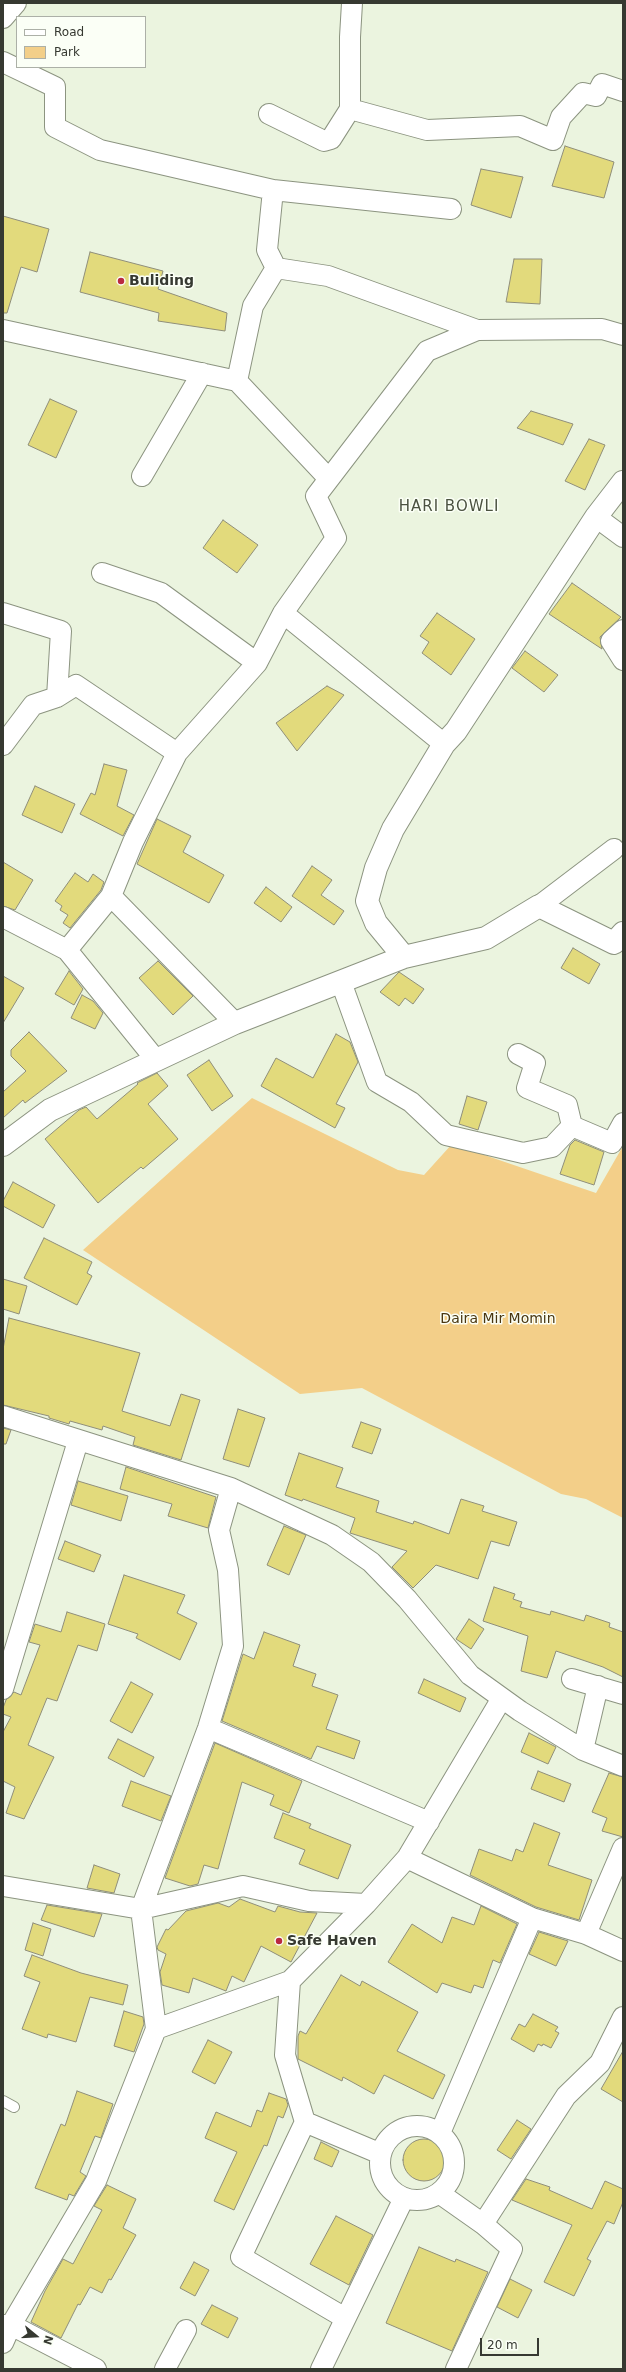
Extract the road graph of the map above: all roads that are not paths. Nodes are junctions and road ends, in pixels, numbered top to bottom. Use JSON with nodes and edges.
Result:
{"nodes":[{"id":1,"x":16,"y":3,"type":"edge"},
{"id":2,"x":352,"y":3,"type":"edge"},
{"id":3,"x":3,"y":18,"type":"edge"},
{"id":4,"x":3,"y":62,"type":"edge"},
{"id":5,"x":623,"y":91,"type":"edge"},
{"id":6,"x":350,"y":109,"type":"junction"},
{"id":7,"x":269,"y":114,"type":"dead end"},
{"id":8,"x":273,"y":190,"type":"junction"},
{"id":9,"x":451,"y":209,"type":"dead end"},
{"id":10,"x":276,"y":268,"type":"junction"},
{"id":11,"x":3,"y":330,"type":"edge"},
{"id":12,"x":477,"y":330,"type":"junction"},
{"id":13,"x":623,"y":335,"type":"edge"},
{"id":14,"x":202,"y":373,"type":"junction"},
{"id":15,"x":237,"y":381,"type":"junction"},
{"id":16,"x":142,"y":476,"type":"dead end"},
{"id":17,"x":329,"y":479,"type":"junction"},
{"id":18,"x":623,"y":482,"type":"edge"},
{"id":19,"x":596,"y":518,"type":"junction"},
{"id":20,"x":623,"y":537,"type":"edge"},
{"id":21,"x":102,"y":572,"type":"dead end"},
{"id":22,"x":3,"y":613,"type":"edge"},
{"id":23,"x":283,"y":613,"type":"junction"},
{"id":24,"x":623,"y":630,"type":"edge"},
{"id":25,"x":623,"y":660,"type":"edge"},
{"id":26,"x":257,"y":663,"type":"junction"},
{"id":27,"x":57,"y":697,"type":"junction"},
{"id":28,"x":444,"y":744,"type":"junction"},
{"id":29,"x":3,"y":745,"type":"edge"},
{"id":30,"x":177,"y":753,"type":"junction"},
{"id":31,"x":614,"y":849,"type":"dead end"},
{"id":32,"x":111,"y":896,"type":"junction"},
{"id":33,"x":539,"y":906,"type":"junction"},
{"id":34,"x":3,"y":917,"type":"edge"},
{"id":35,"x":623,"y":933,"type":"edge"},
{"id":36,"x":67,"y":950,"type":"junction"},
{"id":37,"x":404,"y":958,"type":"junction"},
{"id":38,"x":341,"y":982,"type":"junction"},
{"id":39,"x":235,"y":1022,"type":"junction"},
{"id":40,"x":518,"y":1054,"type":"dead end"},
{"id":41,"x":156,"y":1060,"type":"junction"},
{"id":42,"x":623,"y":1123,"type":"edge"},
{"id":43,"x":572,"y":1126,"type":"junction"},
{"id":44,"x":3,"y":1145,"type":"edge"},
{"id":45,"x":3,"y":1416,"type":"edge"},
{"id":46,"x":78,"y":1441,"type":"junction"},
{"id":47,"x":231,"y":1488,"type":"junction"},
{"id":48,"x":572,"y":1679,"type":"dead end"},
{"id":49,"x":598,"y":1686,"type":"junction"},
{"id":50,"x":3,"y":1689,"type":"edge"},
{"id":51,"x":623,"y":1694,"type":"edge"},
{"id":52,"x":502,"y":1698,"type":"junction"},
{"id":53,"x":208,"y":1728,"type":"junction"},
{"id":54,"x":583,"y":1750,"type":"junction"},
{"id":55,"x":623,"y":1766,"type":"edge"},
{"id":56,"x":429,"y":1822,"type":"junction"},
{"id":57,"x":623,"y":1848,"type":"edge"},
{"id":58,"x":407,"y":1858,"type":"junction"},
{"id":59,"x":3,"y":1886,"type":"edge"},
{"id":60,"x":366,"y":1904,"type":"junction"},
{"id":61,"x":141,"y":1909,"type":"junction"},
{"id":62,"x":532,"y":1918,"type":"junction"},
{"id":63,"x":586,"y":1934,"type":"junction"},
{"id":64,"x":623,"y":1951,"type":"edge"},
{"id":65,"x":290,"y":1981,"type":"junction"},
{"id":66,"x":623,"y":2017,"type":"edge"},
{"id":67,"x":156,"y":2029,"type":"junction"},
{"id":68,"x":3,"y":2101,"type":"edge"},
{"id":69,"x":14,"y":2107,"type":"dead end"},
{"id":70,"x":305,"y":2122,"type":"junction"},
{"id":71,"x":440,"y":2133,"type":"junction"},
{"id":72,"x":381,"y":2154,"type":"junction"},
{"id":73,"x":439,"y":2193,"type":"junction"},
{"id":74,"x":404,"y":2198,"type":"junction"},
{"id":75,"x":483,"y":2224,"type":"junction"},
{"id":76,"x":345,"y":2318,"type":"junction"},
{"id":77,"x":7,"y":2325,"type":"edge"},
{"id":78,"x":186,"y":2330,"type":"dead end"},
{"id":79,"x":3,"y":2343,"type":"edge"},
{"id":80,"x":96,"y":2369,"type":"edge"},
{"id":81,"x":165,"y":2369,"type":"edge"},
{"id":82,"x":321,"y":2369,"type":"edge"},
{"id":83,"x":456,"y":2369,"type":"edge"}],
"edges":[{"from":1,"to":3,"type":"street"},
{"from":2,"to":6,"type":"street"},
{"from":4,"to":8,"type":"street"},
{"from":5,"to":6,"type":"street"},
{"from":6,"to":7,"type":"street"},
{"from":8,"to":9,"type":"street"},
{"from":8,"to":10,"type":"street"},
{"from":10,"to":12,"type":"street"},
{"from":10,"to":15,"type":"street"},
{"from":11,"to":14,"type":"street"},
{"from":12,"to":13,"type":"street"},
{"from":12,"to":17,"type":"street"},
{"from":14,"to":15,"type":"street"},
{"from":14,"to":16,"type":"street"},
{"from":15,"to":17,"type":"street"},
{"from":17,"to":23,"type":"street"},
{"from":18,"to":19,"type":"street"},
{"from":19,"to":20,"type":"street"},
{"from":19,"to":28,"type":"street"},
{"from":21,"to":26,"type":"street"},
{"from":22,"to":27,"type":"street"},
{"from":23,"to":26,"type":"street"},
{"from":23,"to":28,"type":"street"},
{"from":24,"to":25,"type":"street"},
{"from":26,"to":30,"type":"street"},
{"from":27,"to":29,"type":"street"},
{"from":27,"to":30,"type":"street"},
{"from":28,"to":37,"type":"street"},
{"from":30,"to":32,"type":"street"},
{"from":31,"to":33,"type":"street"},
{"from":32,"to":36,"type":"street"},
{"from":32,"to":39,"type":"street"},
{"from":33,"to":35,"type":"street"},
{"from":33,"to":37,"type":"street"},
{"from":34,"to":36,"type":"street"},
{"from":36,"to":41,"type":"street"},
{"from":37,"to":38,"type":"street"},
{"from":38,"to":39,"type":"street"},
{"from":38,"to":43,"type":"street"},
{"from":39,"to":41,"type":"street"},
{"from":40,"to":43,"type":"street"},
{"from":41,"to":44,"type":"street"},
{"from":42,"to":43,"type":"street"},
{"from":45,"to":46,"type":"street"},
{"from":46,"to":47,"type":"street"},
{"from":46,"to":50,"type":"street"},
{"from":47,"to":52,"type":"street"},
{"from":47,"to":53,"type":"street"},
{"from":48,"to":49,"type":"street"},
{"from":49,"to":51,"type":"street"},
{"from":49,"to":54,"type":"street"},
{"from":52,"to":54,"type":"street"},
{"from":52,"to":56,"type":"street"},
{"from":53,"to":56,"type":"street"},
{"from":53,"to":61,"type":"street"},
{"from":54,"to":55,"type":"street"},
{"from":56,"to":58,"type":"street"},
{"from":57,"to":63,"type":"street"},
{"from":58,"to":60,"type":"street"},
{"from":58,"to":62,"type":"street"},
{"from":59,"to":61,"type":"street"},
{"from":60,"to":61,"type":"street"},
{"from":60,"to":65,"type":"street"},
{"from":61,"to":67,"type":"street"},
{"from":62,"to":63,"type":"street"},
{"from":62,"to":71,"type":"street"},
{"from":63,"to":64,"type":"street"},
{"from":65,"to":67,"type":"street"},
{"from":65,"to":70,"type":"street"},
{"from":66,"to":75,"type":"street"},
{"from":67,"to":77,"type":"street"},
{"from":68,"to":69,"type":"lane"},
{"from":70,"to":72,"type":"street"},
{"from":70,"to":76,"type":"street"},
{"from":71,"to":72,"type":"street"},
{"from":71,"to":73,"type":"street"},
{"from":72,"to":74,"type":"street"},
{"from":73,"to":74,"type":"street"},
{"from":73,"to":75,"type":"street"},
{"from":74,"to":76,"type":"street"},
{"from":75,"to":83,"type":"street"},
{"from":76,"to":82,"type":"street"},
{"from":77,"to":79,"type":"street"},
{"from":77,"to":80,"type":"street"},
{"from":78,"to":81,"type":"street"}]}
